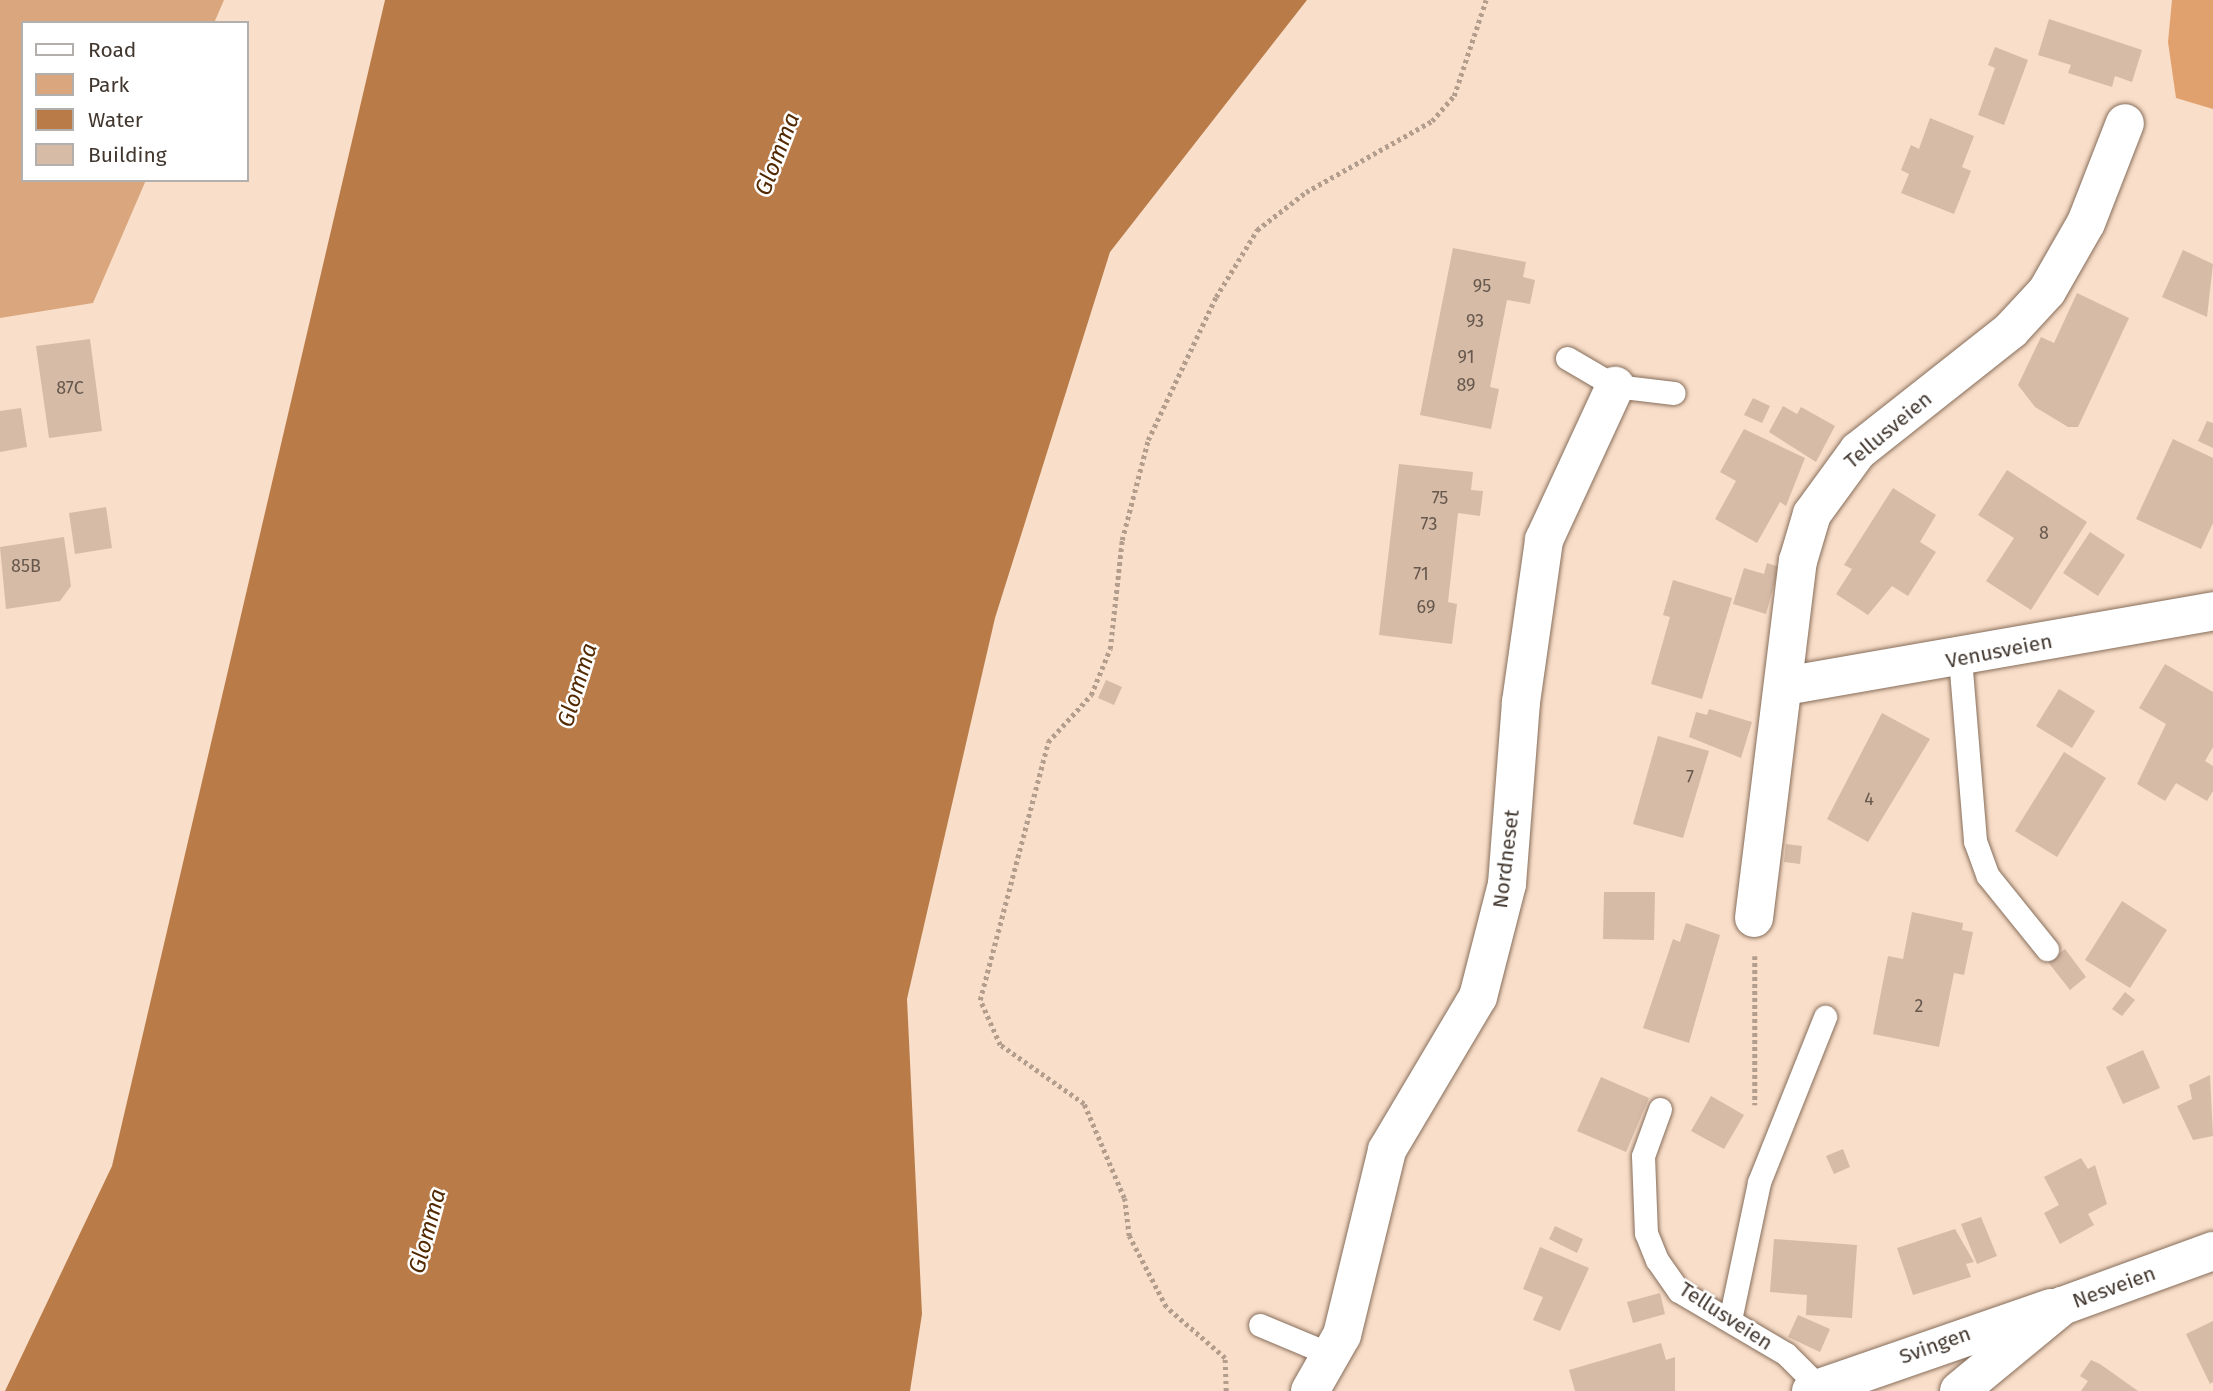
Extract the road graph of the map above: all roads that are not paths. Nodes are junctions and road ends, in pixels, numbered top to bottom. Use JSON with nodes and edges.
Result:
{"nodes":[{"id":1,"x":2125,"y":123,"type":"dead end"},
{"id":2,"x":1567,"y":358,"type":"dead end"},
{"id":3,"x":1615,"y":386,"type":"junction"},
{"id":4,"x":1674,"y":393,"type":"dead end"},
{"id":5,"x":2213,"y":611,"type":"edge"},
{"id":6,"x":1961,"y":659,"type":"junction"},
{"id":7,"x":1785,"y":686,"type":"junction"},
{"id":8,"x":1754,"y":918,"type":"road end"},
{"id":9,"x":2048,"y":949,"type":"dead end"},
{"id":10,"x":1825,"y":1017,"type":"dead end"},
{"id":11,"x":1660,"y":1109,"type":"dead end"},
{"id":12,"x":2213,"y":1251,"type":"edge"},
{"id":13,"x":2062,"y":1306,"type":"junction"},
{"id":14,"x":1731,"y":1320,"type":"junction"},
{"id":15,"x":1260,"y":1325,"type":"dead end"},
{"id":16,"x":1334,"y":1356,"type":"junction"},
{"id":17,"x":1974,"y":1386,"type":"edge"},
{"id":18,"x":1830,"y":1387,"type":"edge"},
{"id":19,"x":1310,"y":1391,"type":"edge"}],
"edges":[{"from":1,"to":7,"type":"street","name":"Tellusveien"},
{"from":2,"to":3,"type":"lane"},
{"from":3,"to":4,"type":"lane"},
{"from":3,"to":16,"type":"street","name":"Nordneset"},
{"from":5,"to":6,"type":"street","name":"Venusveien"},
{"from":6,"to":7,"type":"street","name":"Venusveien"},
{"from":6,"to":9,"type":"lane"},
{"from":7,"to":8,"type":"street","name":"Tellusveien"},
{"from":10,"to":14,"type":"lane"},
{"from":11,"to":14,"type":"lane","name":"Tellusveien"},
{"from":12,"to":13,"type":"street","name":"Nesveien"},
{"from":13,"to":17,"type":"street","name":"Nesveien"},
{"from":13,"to":18,"type":"street","name":"Svingen"},
{"from":14,"to":18,"type":"lane","name":"Tellusveien"},
{"from":15,"to":16,"type":"lane"},
{"from":16,"to":19,"type":"street","name":"Nordneset"}]}
